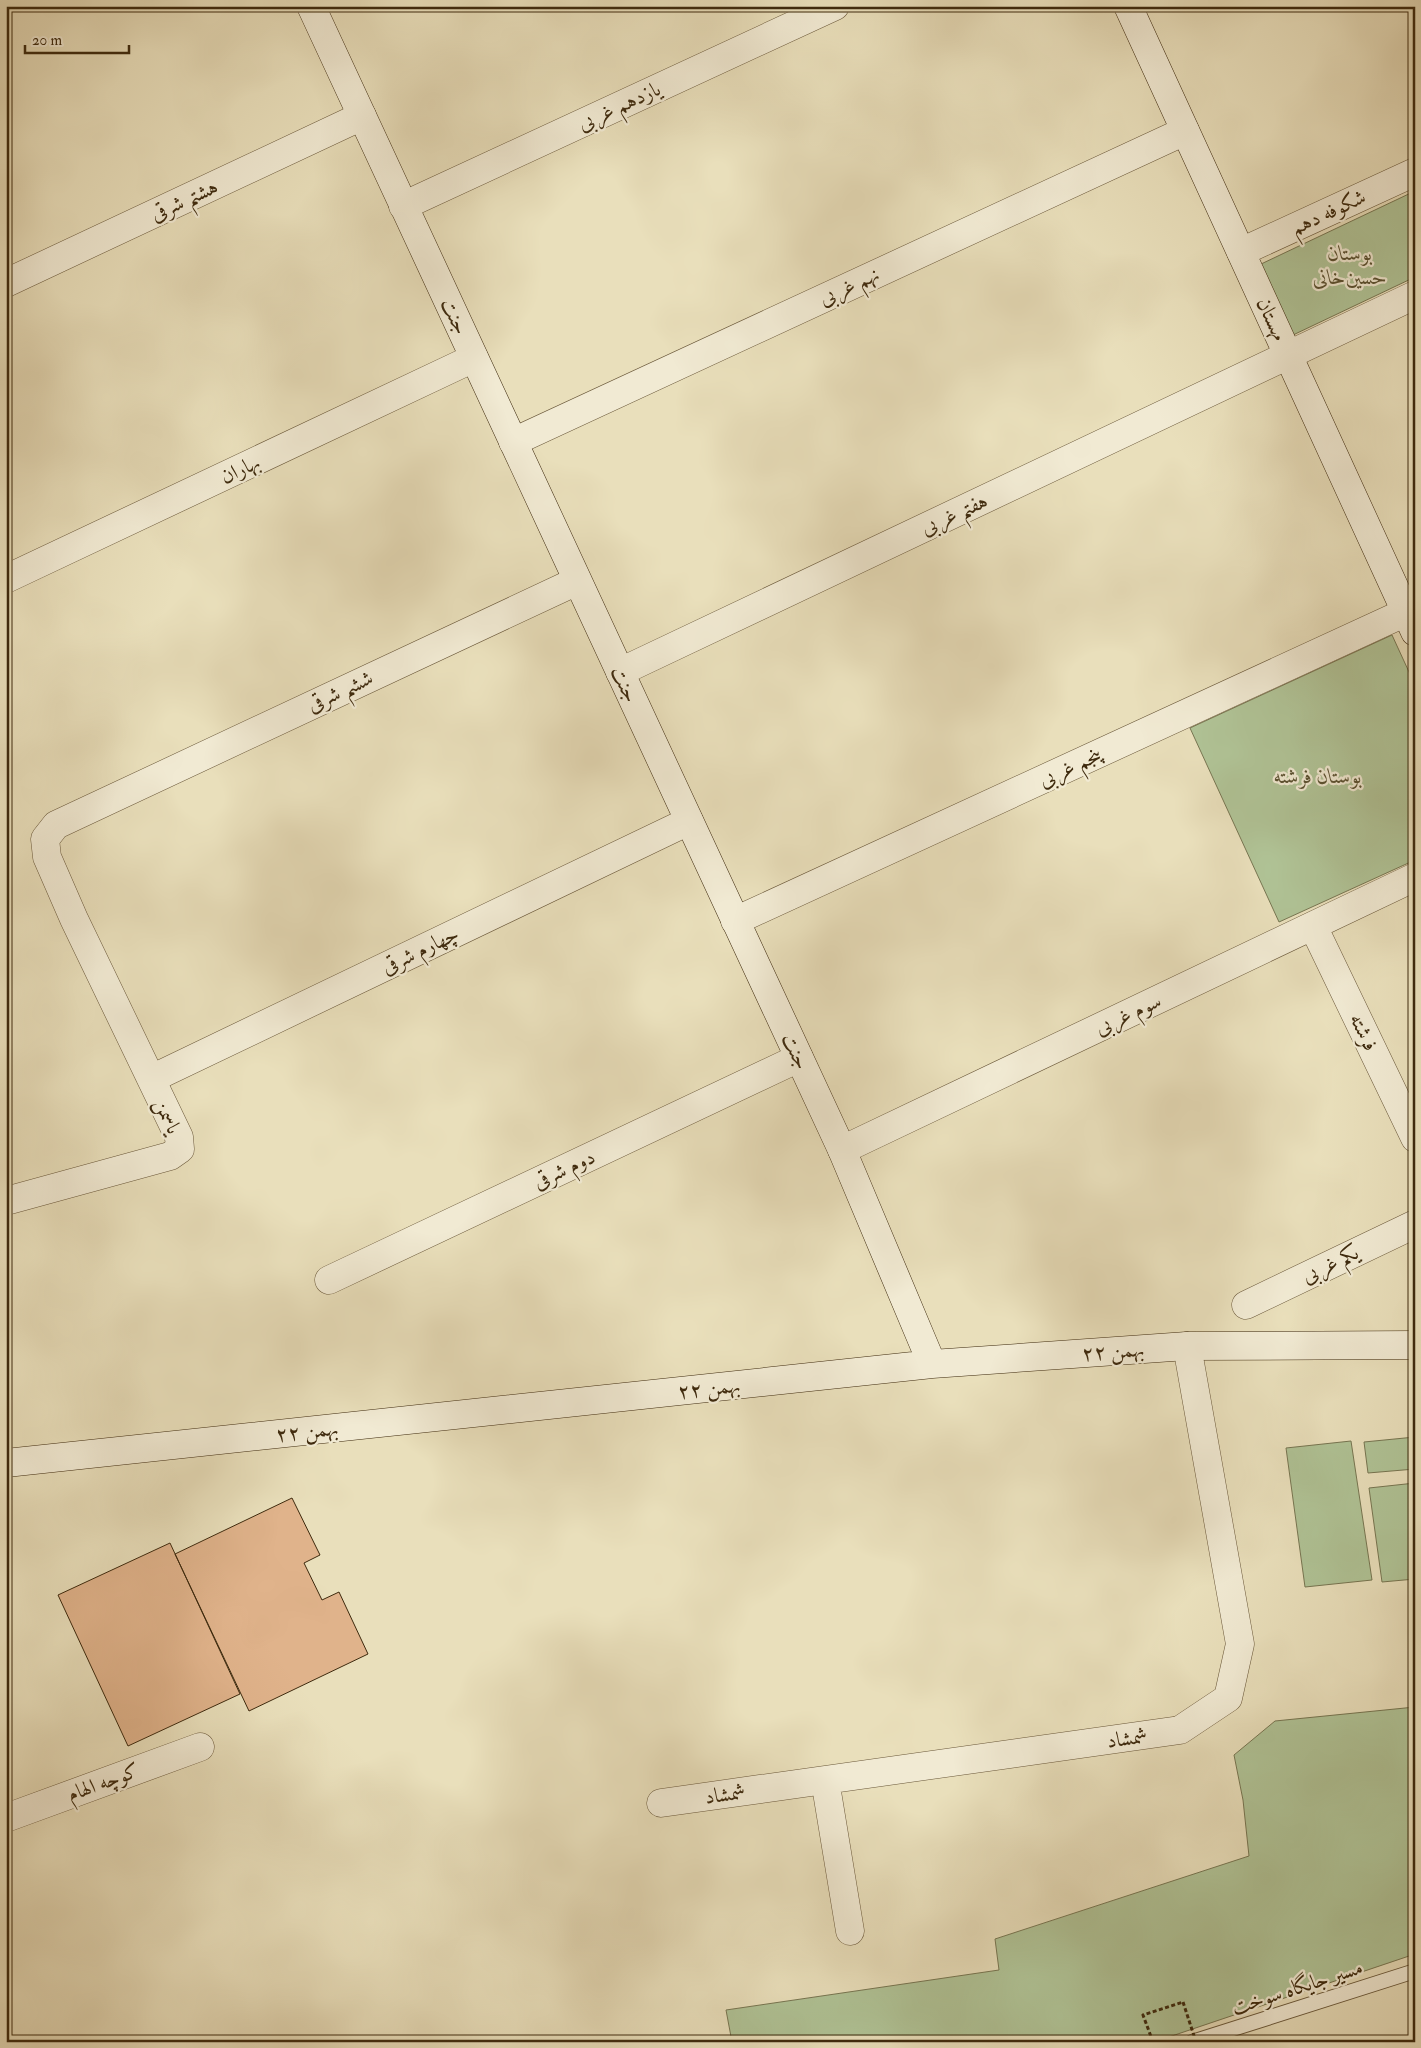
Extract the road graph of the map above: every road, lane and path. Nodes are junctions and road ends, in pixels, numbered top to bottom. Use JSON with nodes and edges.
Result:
{"nodes":[{"id":1,"x":311,"y":6,"type":"edge"},
{"id":2,"x":835,"y":6,"type":"edge"},
{"id":3,"x":1128,"y":6,"type":"edge"},
{"id":4,"x":362,"y":116,"type":"junction"},
{"id":5,"x":1185,"y":131,"type":"junction"},
{"id":6,"x":1415,"y":172,"type":"edge"},
{"id":7,"x":403,"y":206,"type":"junction"},
{"id":8,"x":1241,"y":252,"type":"junction"},
{"id":9,"x":6,"y":283,"type":"edge"},
{"id":10,"x":1415,"y":295,"type":"edge"},
{"id":11,"x":1288,"y":355,"type":"junction"},
{"id":12,"x":474,"y":358,"type":"junction"},
{"id":13,"x":513,"y":442,"type":"junction"},
{"id":14,"x":6,"y":579,"type":"edge"},
{"id":15,"x":577,"y":581,"type":"junction"},
{"id":16,"x":1412,"y":617,"type":"edge"},
{"id":17,"x":620,"y":672,"type":"junction"},
{"id":18,"x":689,"y":821,"type":"junction"},
{"id":19,"x":1415,"y":877,"type":"edge"},
{"id":20,"x":74,"y":919,"type":"joint"},
{"id":21,"x":735,"y":921,"type":"junction"},
{"id":22,"x":1313,"y":926,"type":"junction"},
{"id":23,"x":799,"y":1058,"type":"junction"},
{"id":24,"x":151,"y":1079,"type":"junction"},
{"id":25,"x":1415,"y":1138,"type":"edge"},
{"id":26,"x":842,"y":1150,"type":"junction"},
{"id":27,"x":6,"y":1201,"type":"edge"},
{"id":28,"x":1415,"y":1224,"type":"edge"},
{"id":29,"x":329,"y":1280,"type":"dead end"},
{"id":30,"x":1246,"y":1305,"type":"dead end"},
{"id":31,"x":1415,"y":1345,"type":"edge"},
{"id":32,"x":1187,"y":1346,"type":"junction"},
{"id":33,"x":932,"y":1364,"type":"junction"},
{"id":34,"x":6,"y":1463,"type":"edge"},
{"id":35,"x":200,"y":1747,"type":"dead end"},
{"id":36,"x":825,"y":1780,"type":"junction"},
{"id":37,"x":661,"y":1803,"type":"dead end"},
{"id":38,"x":6,"y":1818,"type":"edge"},
{"id":39,"x":850,"y":1931,"type":"dead end"},
{"id":40,"x":1415,"y":1971,"type":"edge"},
{"id":41,"x":1152,"y":2042,"type":"edge"},
{"id":42,"x":1192,"y":2042,"type":"edge"},
{"id":43,"x":1196,"y":2042,"type":"edge"}],
"edges":[{"from":1,"to":4,"type":"street","name":"جنت"},
{"from":2,"to":7,"type":"street","name":"یازدهم غربی"},
{"from":3,"to":5,"type":"street","name":"مهستان"},
{"from":4,"to":7,"type":"street","name":"جنت"},
{"from":4,"to":9,"type":"street","name":"هشتم شرقی"},
{"from":5,"to":8,"type":"street","name":"مهستان"},
{"from":5,"to":13,"type":"street","name":"نهم غربی"},
{"from":6,"to":8,"type":"street","name":"شکوفه دهم"},
{"from":7,"to":12,"type":"street","name":"جنت"},
{"from":8,"to":11,"type":"street","name":"مهستان"},
{"from":10,"to":11,"type":"street","name":"هفتم غربی"},
{"from":11,"to":16,"type":"street","name":"مهستان"},
{"from":11,"to":17,"type":"street","name":"هفتم غربی"},
{"from":12,"to":13,"type":"street","name":"جنت"},
{"from":12,"to":14,"type":"street","name":"بهاران"},
{"from":13,"to":15,"type":"street","name":"جنت"},
{"from":15,"to":17,"type":"street","name":"جنت"},
{"from":15,"to":20,"type":"street","name":"ششم شرقی"},
{"from":16,"to":21,"type":"street","name":"پنجم غربی"},
{"from":17,"to":18,"type":"street","name":"جنت"},
{"from":18,"to":21,"type":"street","name":"جنت"},
{"from":18,"to":24,"type":"street","name":"چهارم شرقی"},
{"from":19,"to":22,"type":"street","name":"سوم غربی"},
{"from":20,"to":24,"type":"street","name":"یاسمن"},
{"from":21,"to":23,"type":"street","name":"جنت"},
{"from":22,"to":25,"type":"street","name":"فرشته"},
{"from":22,"to":26,"type":"street","name":"سوم غربی"},
{"from":23,"to":26,"type":"street","name":"جنت"},
{"from":23,"to":29,"type":"street","name":"دوم شرقی"},
{"from":24,"to":27,"type":"street","name":"یاسمن"},
{"from":26,"to":33,"type":"street","name":"جنت"},
{"from":28,"to":30,"type":"street","name":"یکم غربی"},
{"from":31,"to":32,"type":"street","name":"۲۲ بهمن"},
{"from":32,"to":33,"type":"street","name":"۲۲ بهمن"},
{"from":32,"to":36,"type":"street","name":"شمشاد"},
{"from":33,"to":34,"type":"street","name":"۲۲ بهمن"},
{"from":35,"to":38,"type":"street","name":"کوچه الهام"},
{"from":36,"to":37,"type":"street","name":"شمشاد"},
{"from":36,"to":39,"type":"street"},
{"from":40,"to":42,"type":"lane","name":"مسیر جایگاه سوخت"},
{"from":41,"to":43,"type":"path","bridge":true}]}
